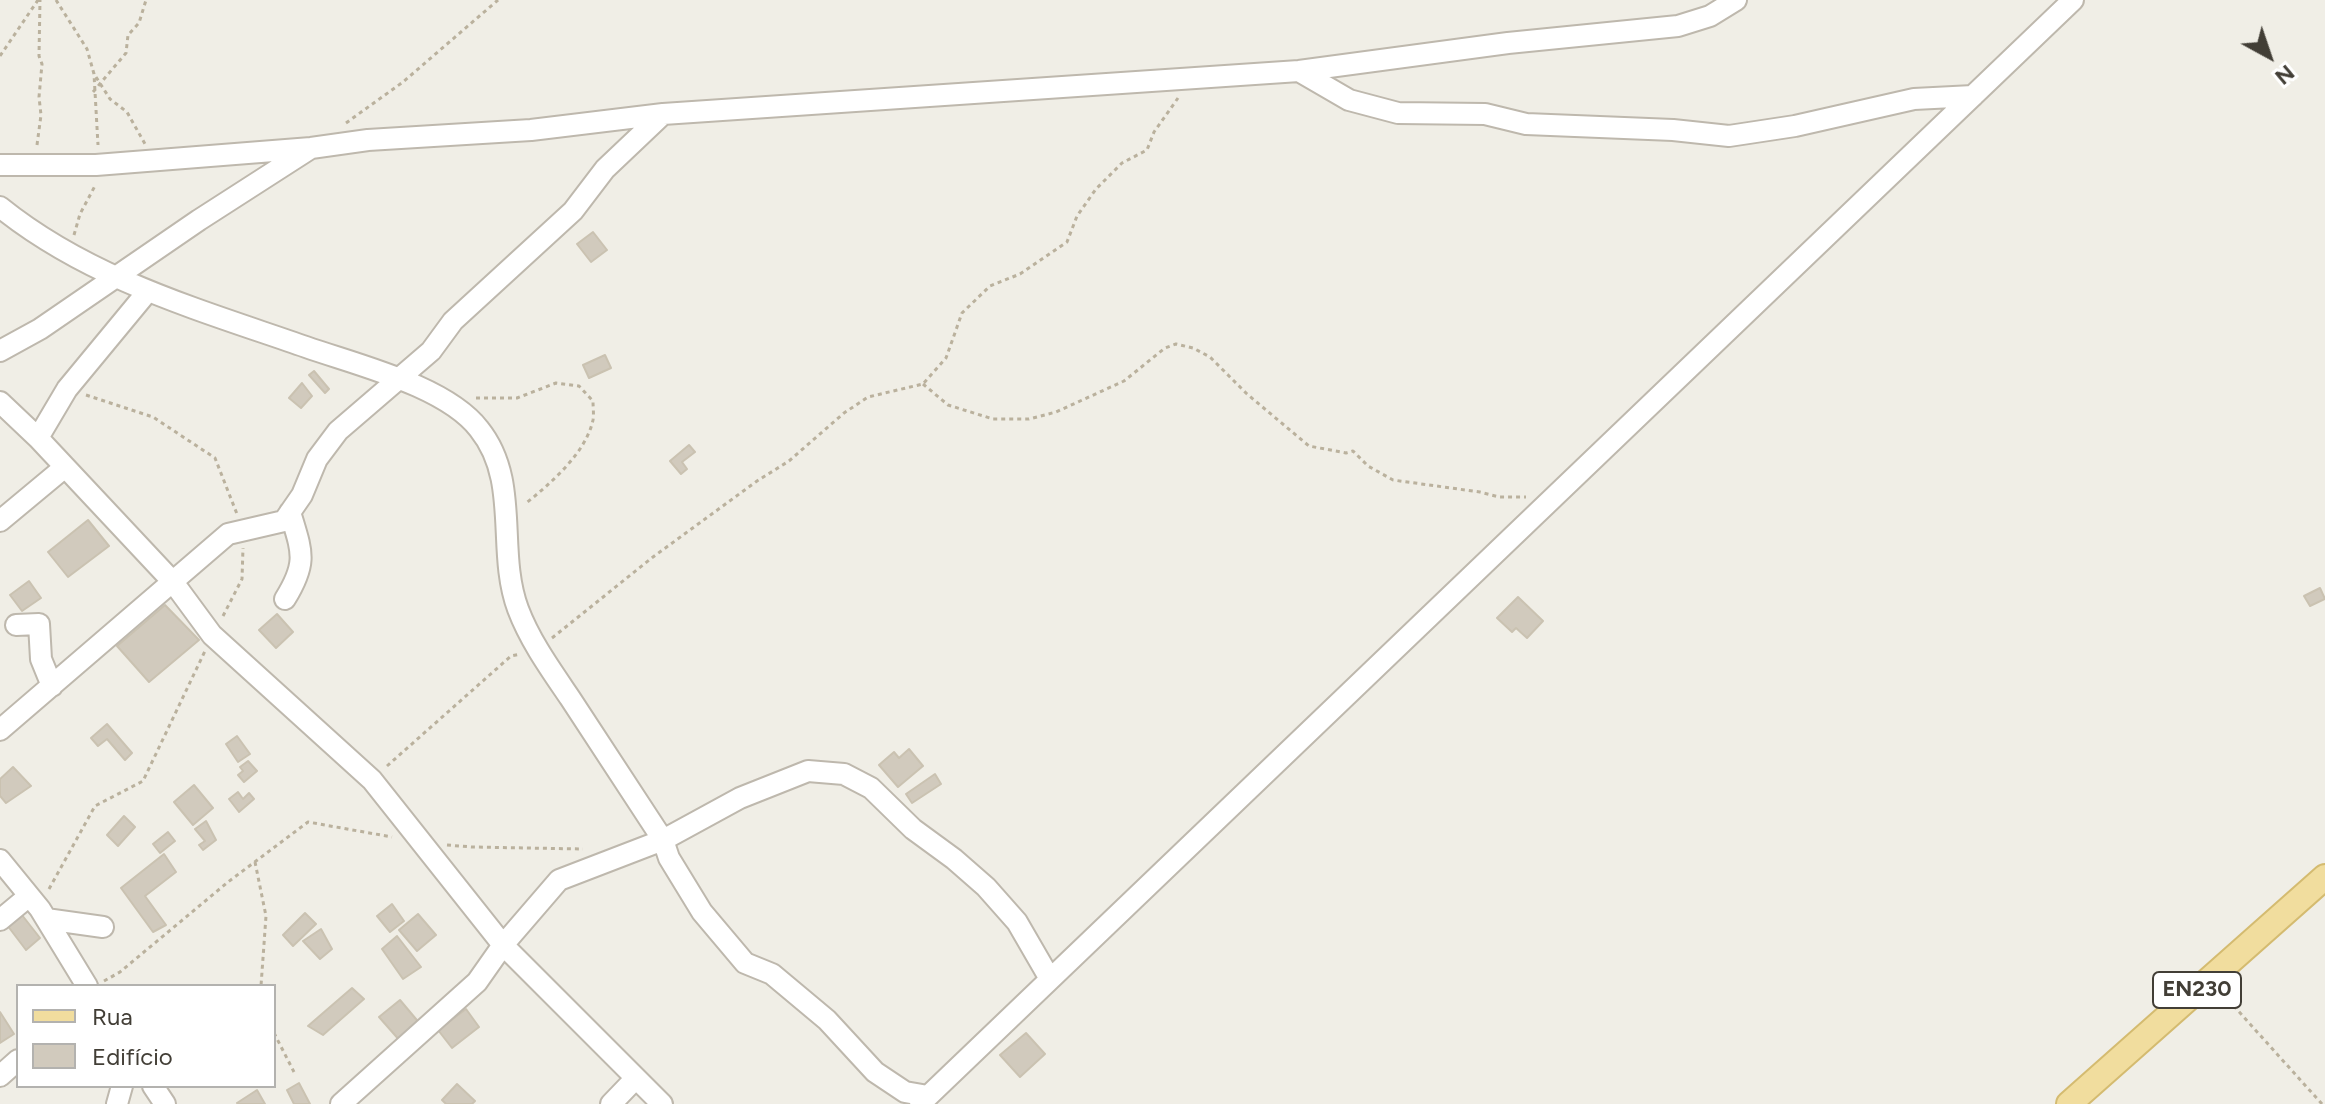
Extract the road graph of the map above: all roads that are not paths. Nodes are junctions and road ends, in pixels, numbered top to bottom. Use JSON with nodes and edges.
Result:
{"nodes":[{"id":1,"x":1736,"y":0,"type":"edge"},
{"id":2,"x":2073,"y":0,"type":"edge"},
{"id":3,"x":1299,"y":71,"type":"junction"},
{"id":4,"x":1973,"y":96,"type":"junction"},
{"id":5,"x":663,"y":114,"type":"junction"},
{"id":6,"x":311,"y":148,"type":"junction"},
{"id":7,"x":0,"y":165,"type":"edge"},
{"id":8,"x":0,"y":207,"type":"edge"},
{"id":9,"x":115,"y":278,"type":"junction"},
{"id":10,"x":148,"y":291,"type":"junction"},
{"id":11,"x":0,"y":351,"type":"edge"},
{"id":12,"x":398,"y":379,"type":"junction"},
{"id":13,"x":0,"y":402,"type":"edge"},
{"id":14,"x":38,"y":438,"type":"junction"},
{"id":15,"x":65,"y":467,"type":"junction"},
{"id":16,"x":290,"y":512,"type":"junction"},
{"id":17,"x":0,"y":521,"type":"edge"},
{"id":18,"x":173,"y":582,"type":"junction"},
{"id":19,"x":285,"y":599,"type":"dead end"},
{"id":20,"x":16,"y":625,"type":"dead end"},
{"id":21,"x":52,"y":686,"type":"junction"},
{"id":22,"x":0,"y":730,"type":"edge"},
{"id":23,"x":663,"y":840,"type":"junction"},
{"id":24,"x":0,"y":860,"type":"edge"},
{"id":25,"x":2325,"y":877,"type":"edge"},
{"id":26,"x":38,"y":908,"type":"junction"},
{"id":27,"x":0,"y":920,"type":"edge"},
{"id":28,"x":103,"y":927,"type":"dead end"},
{"id":29,"x":503,"y":945,"type":"junction"},
{"id":30,"x":1050,"y":979,"type":"junction"},
{"id":31,"x":86,"y":984,"type":"edge"},
{"id":32,"x":16,"y":1062,"type":"edge"},
{"id":33,"x":0,"y":1076,"type":"edge"},
{"id":34,"x":636,"y":1078,"type":"junction"},
{"id":35,"x":924,"y":1100,"type":"edge"},
{"id":36,"x":341,"y":1104,"type":"edge"},
{"id":37,"x":611,"y":1104,"type":"edge"},
{"id":38,"x":662,"y":1104,"type":"edge"},
{"id":39,"x":2069,"y":1104,"type":"edge"}],
"edges":[{"from":1,"to":3,"type":"street"},
{"from":2,"to":4,"type":"street"},
{"from":3,"to":4,"type":"street"},
{"from":3,"to":5,"type":"street"},
{"from":4,"to":30,"type":"street"},
{"from":5,"to":6,"type":"street"},
{"from":5,"to":12,"type":"street"},
{"from":6,"to":7,"type":"street"},
{"from":6,"to":9,"type":"street"},
{"from":8,"to":9,"type":"street"},
{"from":9,"to":10,"type":"street"},
{"from":9,"to":11,"type":"street"},
{"from":10,"to":12,"type":"street"},
{"from":10,"to":14,"type":"street"},
{"from":12,"to":16,"type":"street"},
{"from":12,"to":23,"type":"street"},
{"from":13,"to":14,"type":"street"},
{"from":14,"to":15,"type":"street"},
{"from":15,"to":17,"type":"street"},
{"from":15,"to":18,"type":"street"},
{"from":16,"to":18,"type":"street"},
{"from":16,"to":19,"type":"street"},
{"from":18,"to":21,"type":"street"},
{"from":18,"to":29,"type":"street"},
{"from":20,"to":21,"type":"street"},
{"from":21,"to":22,"type":"street"},
{"from":23,"to":29,"type":"street"},
{"from":23,"to":30,"type":"street"},
{"from":23,"to":35,"type":"street"},
{"from":24,"to":26,"type":"street"},
{"from":25,"to":39,"type":"main road","number":"EN230"},
{"from":26,"to":27,"type":"street"},
{"from":26,"to":28,"type":"street"},
{"from":26,"to":31,"type":"street"},
{"from":29,"to":34,"type":"street"},
{"from":29,"to":36,"type":"street"},
{"from":30,"to":35,"type":"street"},
{"from":32,"to":33,"type":"street"},
{"from":34,"to":37,"type":"street"},
{"from":34,"to":38,"type":"street"}]}
